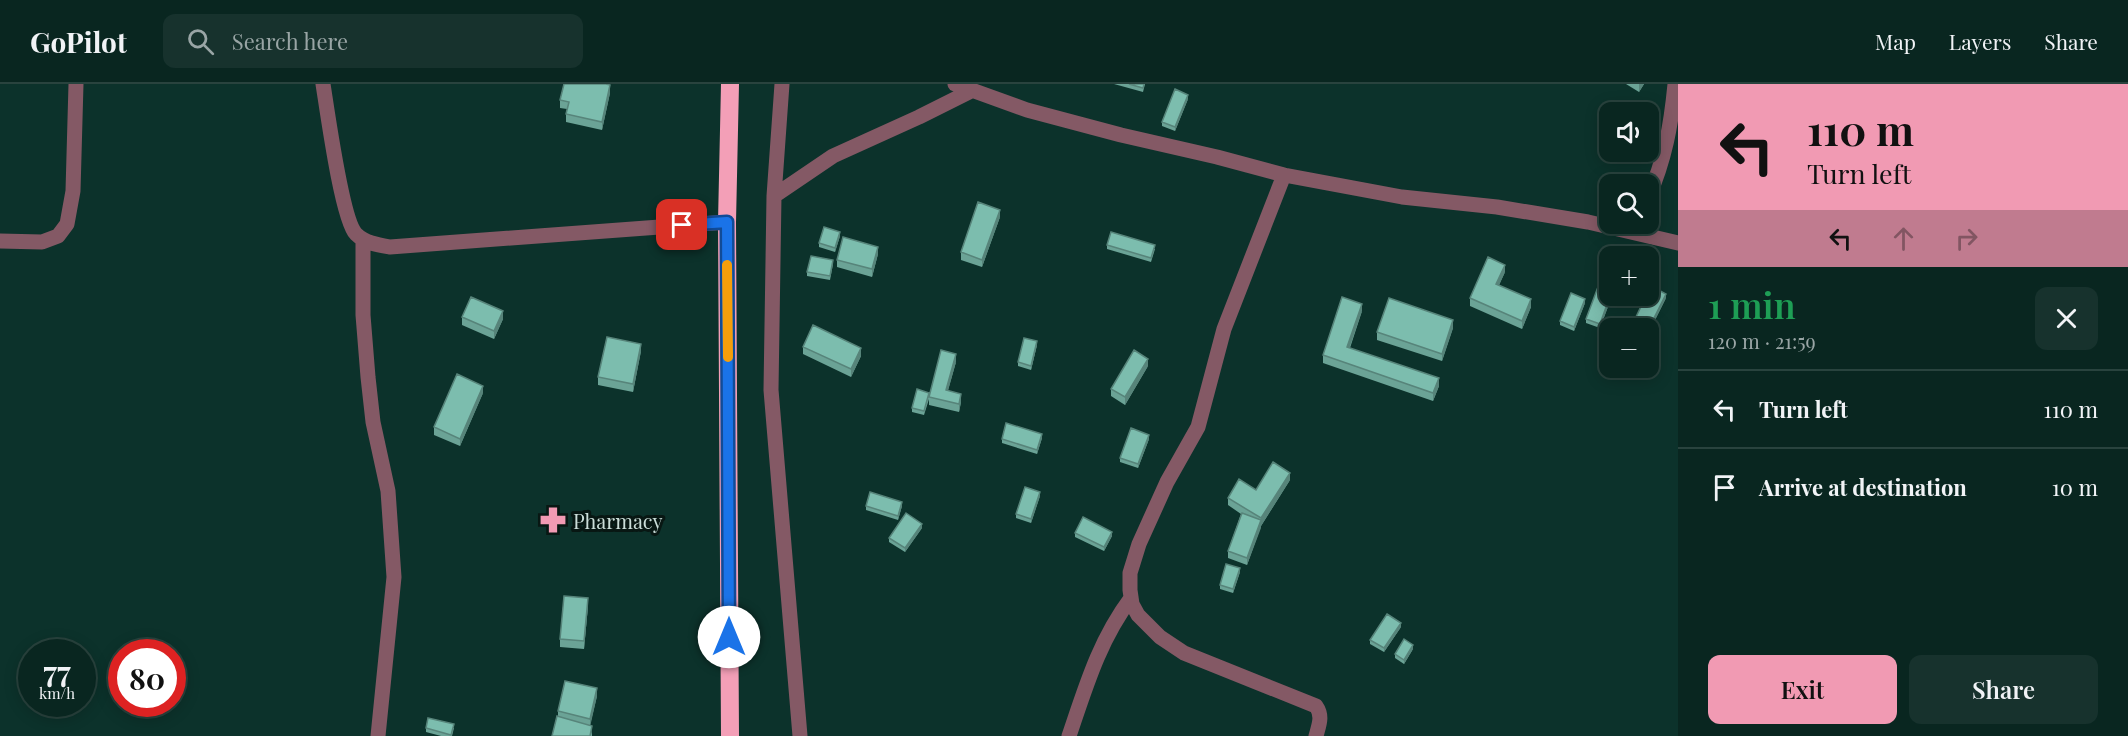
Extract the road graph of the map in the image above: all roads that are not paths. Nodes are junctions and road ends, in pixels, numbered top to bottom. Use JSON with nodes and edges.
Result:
{"nodes":[{"id":1,"x":76,"y":84,"type":"edge"},
{"id":2,"x":323,"y":84,"type":"edge"},
{"id":3,"x":730,"y":84,"type":"edge"},
{"id":4,"x":782,"y":84,"type":"edge"},
{"id":5,"x":955,"y":84,"type":"edge"},
{"id":6,"x":1675,"y":84,"type":"edge"},
{"id":7,"x":970,"y":90,"type":"junction"},
{"id":8,"x":1659,"y":174,"type":"edge"},
{"id":9,"x":1284,"y":175,"type":"junction"},
{"id":10,"x":774,"y":196,"type":"junction"},
{"id":11,"x":727,"y":222,"type":"junction"},
{"id":12,"x":1599,"y":223,"type":"edge"},
{"id":13,"x":1652,"y":234,"type":"edge"},
{"id":14,"x":363,"y":240,"type":"junction"},
{"id":15,"x":0,"y":241,"type":"edge"},
{"id":16,"x":1678,"y":243,"type":"edge"},
{"id":17,"x":1131,"y":598,"type":"junction"},
{"id":18,"x":378,"y":736,"type":"edge"},
{"id":19,"x":730,"y":736,"type":"edge"},
{"id":20,"x":800,"y":736,"type":"edge"},
{"id":21,"x":1070,"y":736,"type":"edge"},
{"id":22,"x":1316,"y":736,"type":"edge"}],
"edges":[{"from":1,"to":15,"type":"street"},
{"from":2,"to":14,"type":"street"},
{"from":3,"to":11,"type":"highway"},
{"from":4,"to":10,"type":"street"},
{"from":5,"to":7,"type":"street"},
{"from":6,"to":8,"type":"street"},
{"from":7,"to":9,"type":"street"},
{"from":7,"to":10,"type":"street"},
{"from":9,"to":12,"type":"street"},
{"from":9,"to":17,"type":"street"},
{"from":10,"to":20,"type":"street"},
{"from":11,"to":14,"type":"street"},
{"from":11,"to":19,"type":"highway"},
{"from":13,"to":16,"type":"street"},
{"from":14,"to":18,"type":"street"},
{"from":17,"to":21,"type":"street"},
{"from":17,"to":22,"type":"street"}]}
